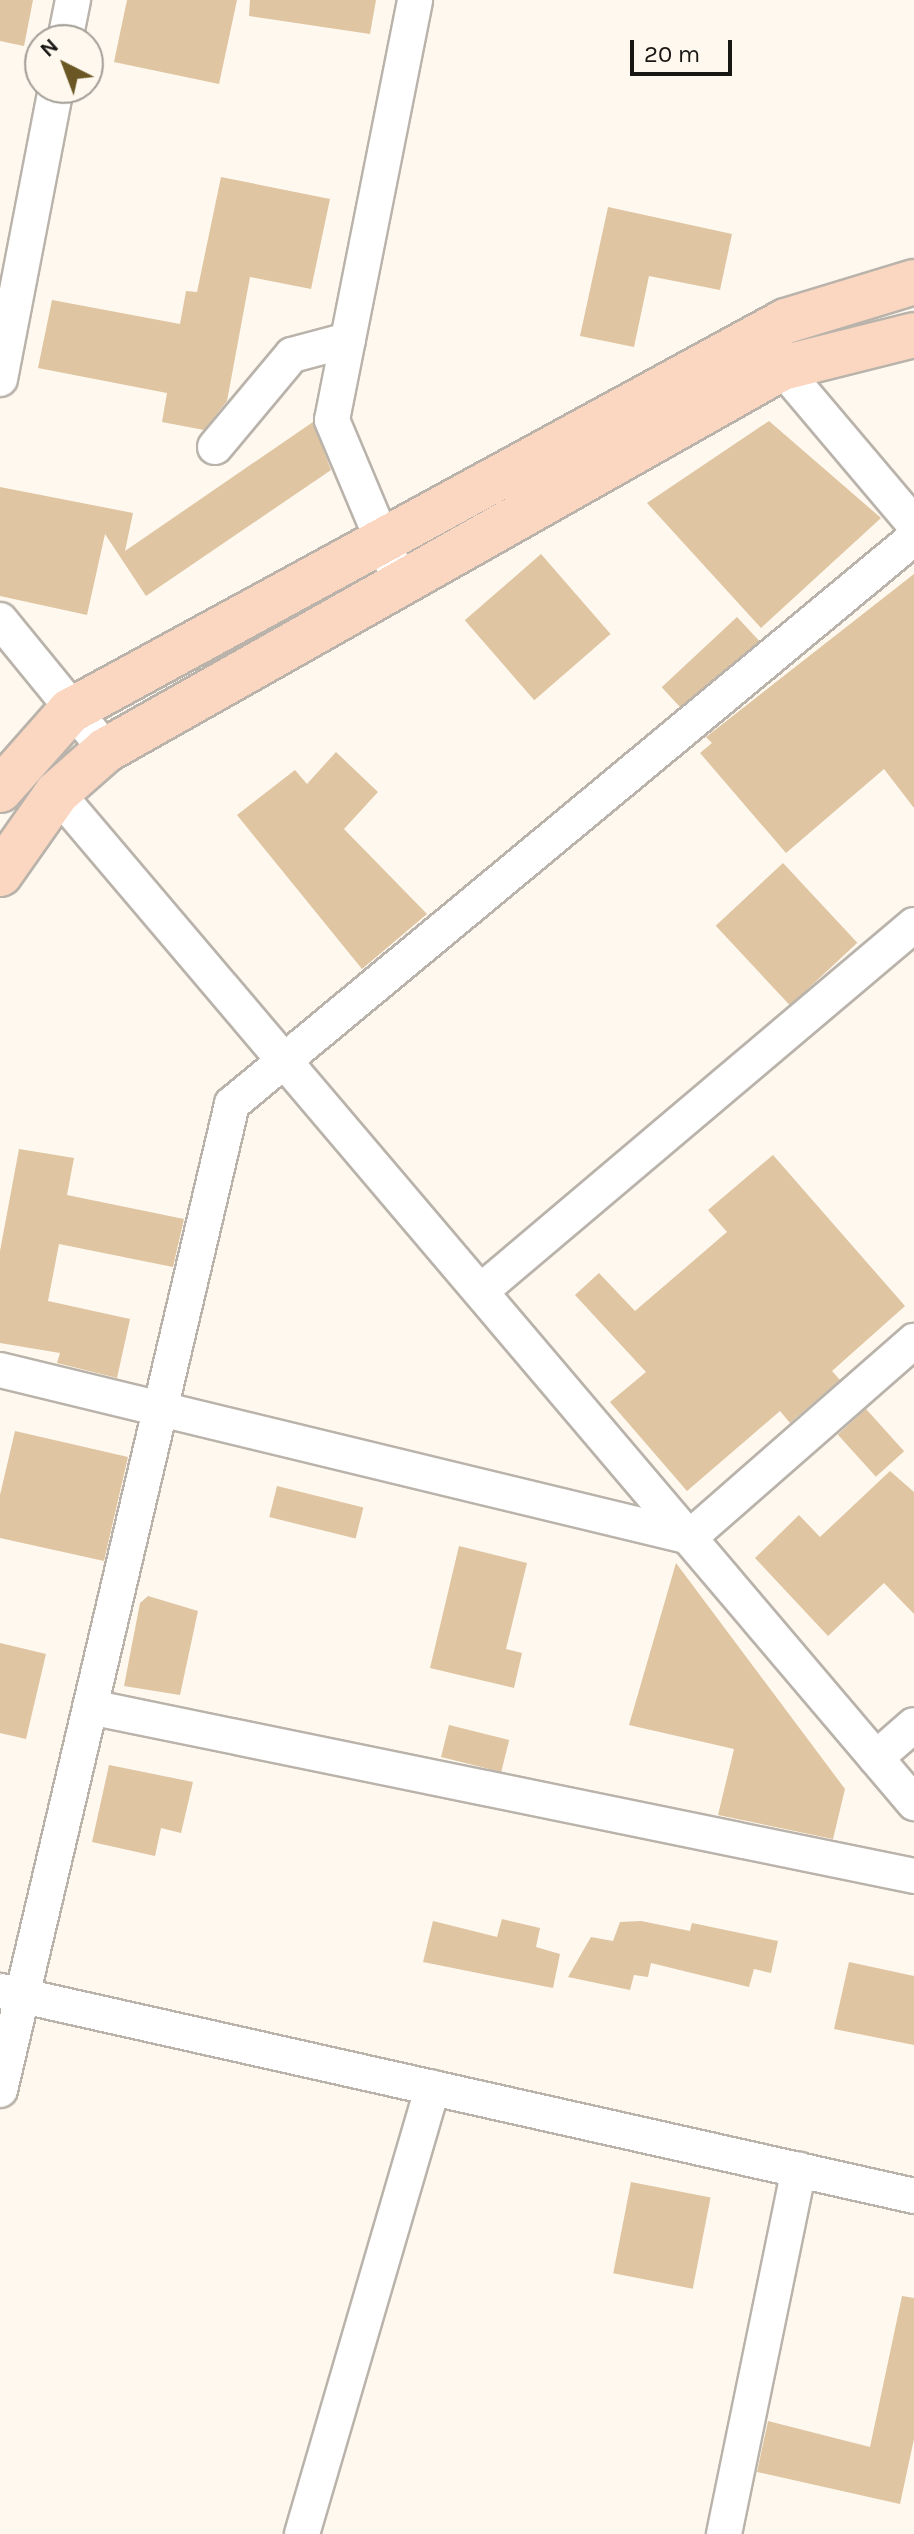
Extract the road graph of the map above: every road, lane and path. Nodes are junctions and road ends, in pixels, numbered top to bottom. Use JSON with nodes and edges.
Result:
{"nodes":[{"id":1,"x":73,"y":0,"type":"edge"},
{"id":2,"x":415,"y":0,"type":"edge"},
{"id":3,"x":68,"y":24,"type":"edge"},
{"id":4,"x":53,"y":104,"type":"edge"},
{"id":5,"x":914,"y":282,"type":"edge"},
{"id":6,"x":914,"y":335,"type":"edge"},
{"id":7,"x":348,"y":340,"type":"junction"},
{"id":8,"x":782,"y":368,"type":"junction"},
{"id":9,"x":0,"y":379,"type":"edge"},
{"id":10,"x":215,"y":447,"type":"dead end"},
{"id":11,"x":914,"y":524,"type":"edge"},
{"id":12,"x":914,"y":538,"type":"edge"},
{"id":13,"x":382,"y":541,"type":"junction"},
{"id":14,"x":402,"y":587,"type":"junction"},
{"id":15,"x":0,"y":620,"type":"edge"},
{"id":16,"x":70,"y":711,"type":"junction"},
{"id":17,"x":106,"y":750,"type":"junction"},
{"id":18,"x":6,"y":771,"type":"edge"},
{"id":19,"x":57,"y":793,"type":"junction"},
{"id":20,"x":0,"y":874,"type":"edge"},
{"id":21,"x":914,"y":925,"type":"edge"},
{"id":22,"x":284,"y":1061,"type":"junction"},
{"id":23,"x":481,"y":1291,"type":"junction"},
{"id":24,"x":914,"y":1341,"type":"edge"},
{"id":25,"x":0,"y":1370,"type":"edge"},
{"id":26,"x":160,"y":1407,"type":"junction"},
{"id":27,"x":690,"y":1537,"type":"junction"},
{"id":28,"x":90,"y":1707,"type":"junction"},
{"id":29,"x":914,"y":1725,"type":"edge"},
{"id":30,"x":876,"y":1758,"type":"junction"},
{"id":31,"x":914,"y":1803,"type":"edge"},
{"id":32,"x":914,"y":1876,"type":"edge"},
{"id":33,"x":11,"y":1993,"type":"edge"},
{"id":34,"x":432,"y":2088,"type":"junction"},
{"id":35,"x":0,"y":2090,"type":"edge"},
{"id":36,"x":799,"y":2170,"type":"junction"},
{"id":37,"x":914,"y":2196,"type":"edge"},
{"id":38,"x":302,"y":2534,"type":"edge"},
{"id":39,"x":724,"y":2534,"type":"edge"}],
"edges":[{"from":1,"to":3,"type":"street"},
{"from":2,"to":7,"type":"street"},
{"from":4,"to":9,"type":"street"},
{"from":5,"to":13,"type":"main road"},
{"from":6,"to":8,"type":"main road"},
{"from":7,"to":10,"type":"street"},
{"from":7,"to":13,"type":"street"},
{"from":8,"to":11,"type":"street"},
{"from":8,"to":14,"type":"main road"},
{"from":12,"to":22,"type":"street"},
{"from":13,"to":14,"type":"street"},
{"from":13,"to":16,"type":"main road"},
{"from":14,"to":17,"type":"main road"},
{"from":15,"to":16,"type":"street"},
{"from":16,"to":17,"type":"street"},
{"from":16,"to":18,"type":"main road"},
{"from":17,"to":19,"type":"main road"},
{"from":19,"to":20,"type":"main road"},
{"from":19,"to":22,"type":"street"},
{"from":21,"to":23,"type":"street"},
{"from":22,"to":23,"type":"street"},
{"from":22,"to":26,"type":"street"},
{"from":23,"to":27,"type":"street"},
{"from":24,"to":27,"type":"street"},
{"from":25,"to":26,"type":"street"},
{"from":26,"to":27,"type":"street"},
{"from":26,"to":28,"type":"street"},
{"from":27,"to":30,"type":"street"},
{"from":28,"to":32,"type":"street"},
{"from":28,"to":33,"type":"street"},
{"from":29,"to":30,"type":"street"},
{"from":30,"to":31,"type":"street"},
{"from":33,"to":34,"type":"street"},
{"from":33,"to":35,"type":"street"},
{"from":34,"to":36,"type":"street"},
{"from":34,"to":38,"type":"street"},
{"from":36,"to":37,"type":"street"},
{"from":36,"to":39,"type":"street"}]}
